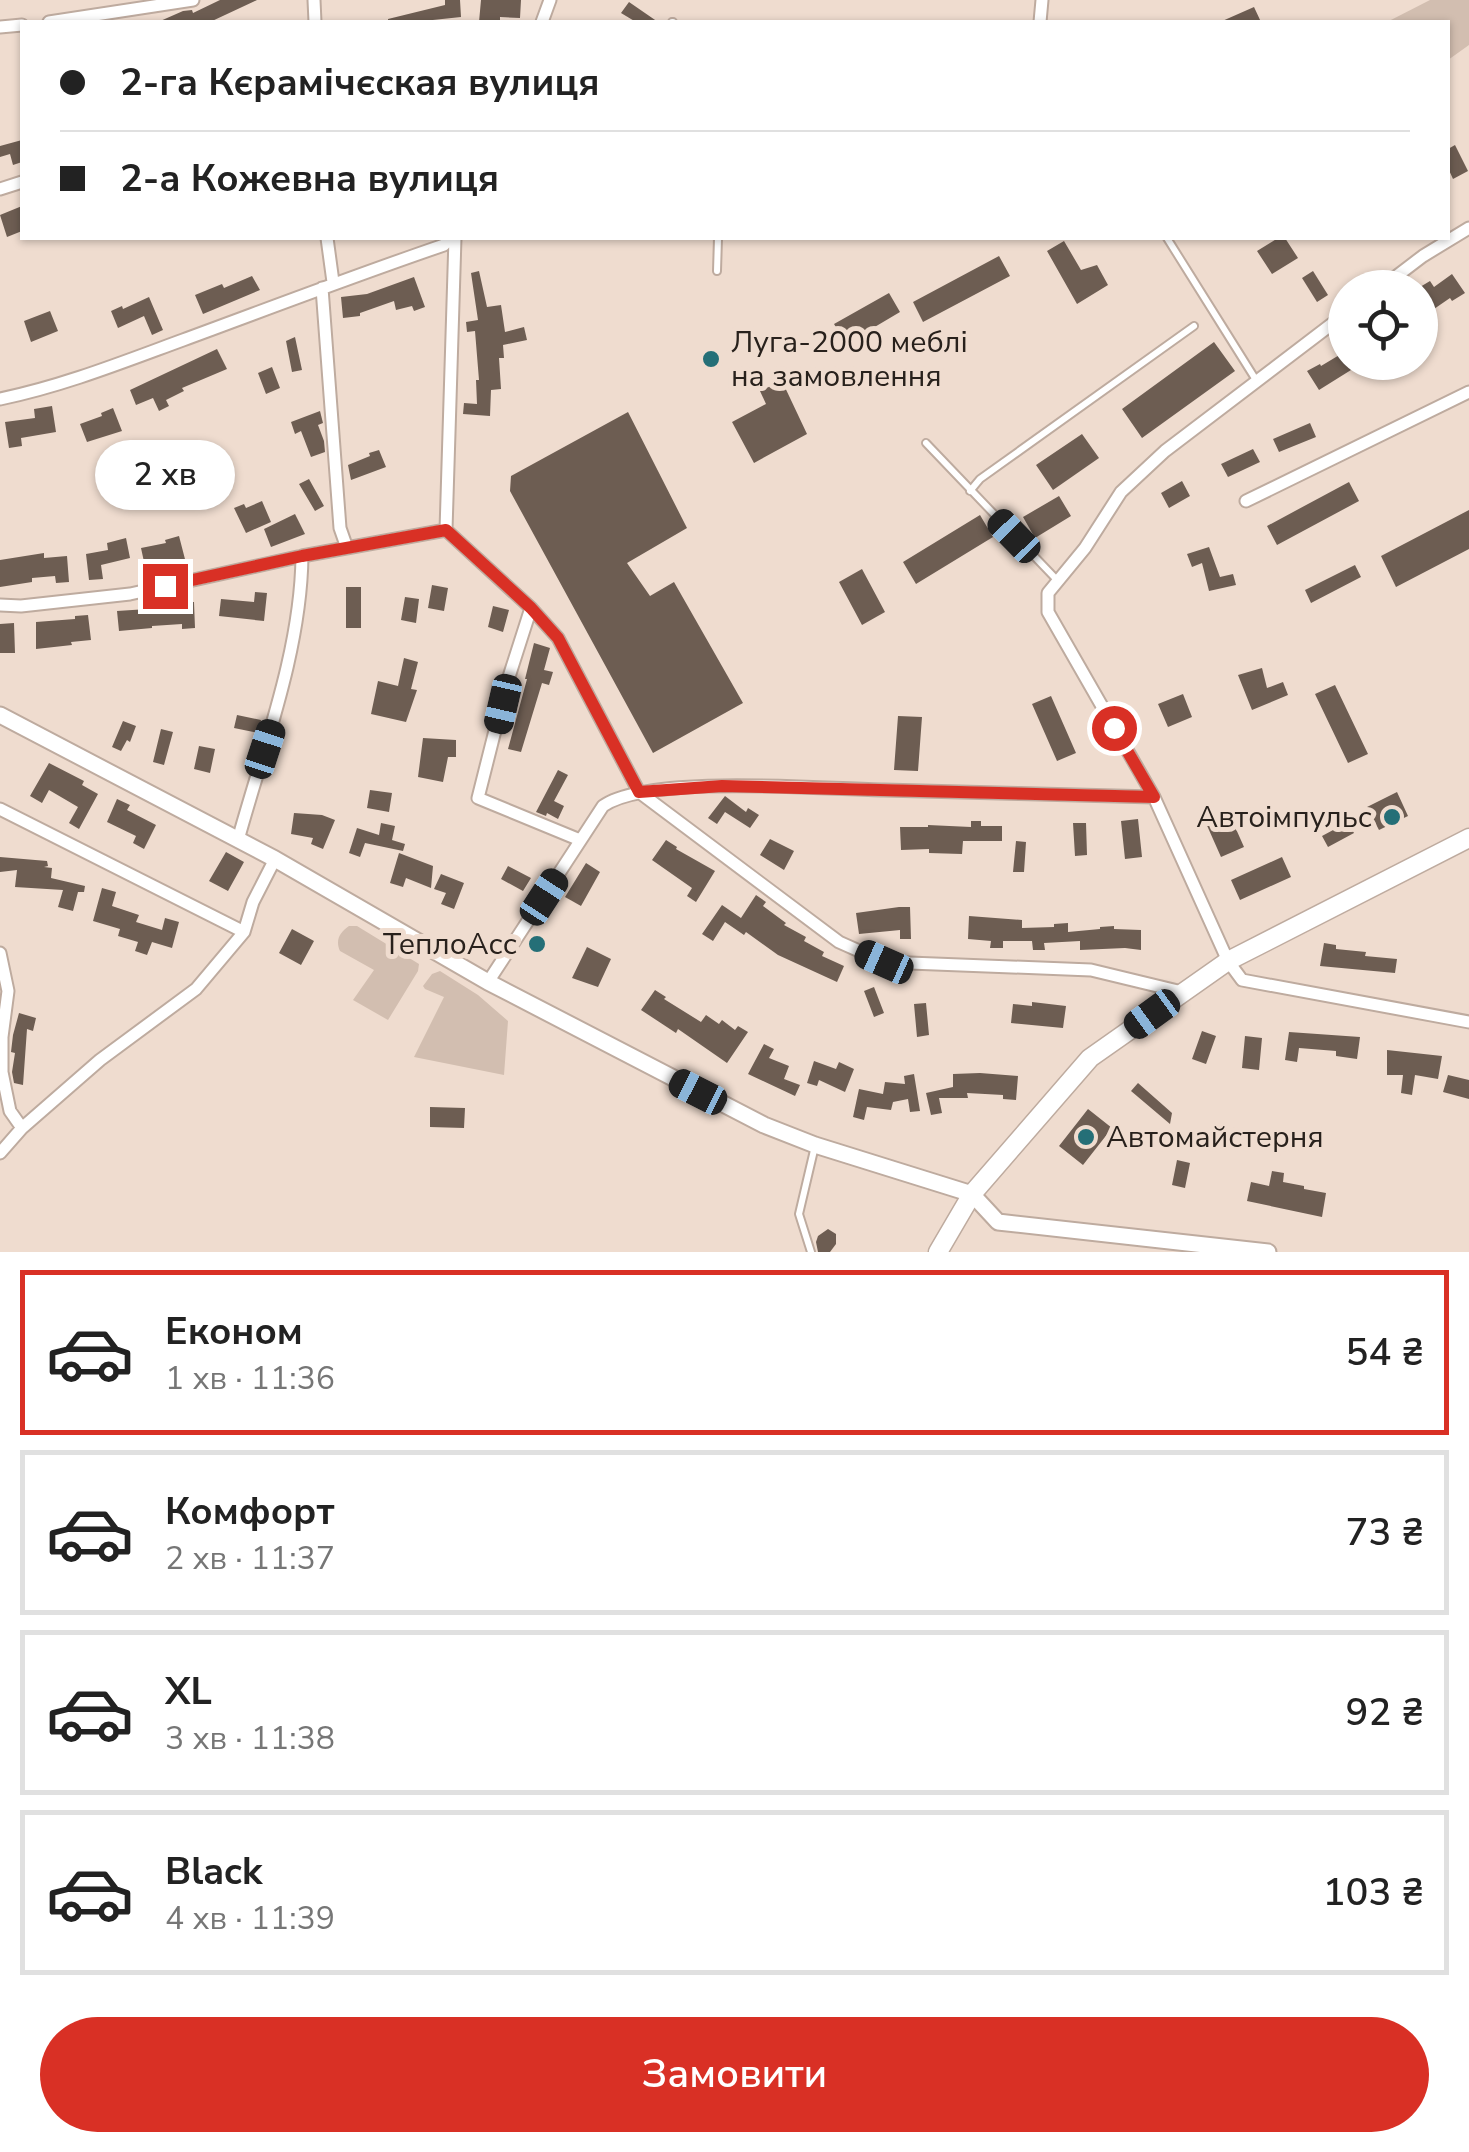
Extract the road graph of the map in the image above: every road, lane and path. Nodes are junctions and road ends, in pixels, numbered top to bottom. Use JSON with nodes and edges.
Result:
{"nodes":[{"id":1,"x":193,"y":0,"type":"edge"},
{"id":2,"x":62,"y":20,"type":"edge"},
{"id":3,"x":327,"y":240,"type":"edge"},
{"id":4,"x":451,"y":240,"type":"edge"},
{"id":5,"x":453,"y":240,"type":"edge"},
{"id":6,"x":718,"y":240,"type":"edge"},
{"id":7,"x":1168,"y":240,"type":"edge"},
{"id":8,"x":1450,"y":240,"type":"edge"},
{"id":9,"x":1405,"y":270,"type":"edge"},
{"id":10,"x":717,"y":271,"type":"dead end"},
{"id":11,"x":328,"y":285,"type":"junction"},
{"id":12,"x":1194,"y":326,"type":"dead end"},
{"id":13,"x":1328,"y":327,"type":"edge"},
{"id":14,"x":1256,"y":380,"type":"junction"},
{"id":15,"x":1469,"y":392,"type":"edge"},
{"id":16,"x":0,"y":399,"type":"edge"},
{"id":17,"x":926,"y":442,"type":"dead end"},
{"id":18,"x":970,"y":491,"type":"junction"},
{"id":19,"x":1246,"y":502,"type":"dead end"},
{"id":20,"x":446,"y":530,"type":"junction"},
{"id":21,"x":346,"y":548,"type":"junction"},
{"id":22,"x":302,"y":556,"type":"junction"},
{"id":23,"x":1058,"y":581,"type":"junction"},
{"id":24,"x":0,"y":606,"type":"edge"},
{"id":25,"x":531,"y":608,"type":"junction"},
{"id":26,"x":0,"y":715,"type":"edge"},
{"id":27,"x":639,"y":792,"type":"junction"},
{"id":28,"x":1154,"y":797,"type":"junction"},
{"id":29,"x":0,"y":809,"type":"edge"},
{"id":30,"x":1469,"y":838,"type":"edge"},
{"id":31,"x":238,"y":840,"type":"junction"},
{"id":32,"x":580,"y":840,"type":"junction"},
{"id":33,"x":274,"y":860,"type":"junction"},
{"id":34,"x":244,"y":932,"type":"junction"},
{"id":35,"x":0,"y":953,"type":"edge"},
{"id":36,"x":1228,"y":962,"type":"junction"},
{"id":37,"x":488,"y":982,"type":"junction"},
{"id":38,"x":1182,"y":992,"type":"junction"},
{"id":39,"x":1469,"y":1022,"type":"edge"},
{"id":40,"x":22,"y":1128,"type":"junction"},
{"id":41,"x":815,"y":1145,"type":"junction"},
{"id":42,"x":0,"y":1152,"type":"edge"},
{"id":43,"x":972,"y":1194,"type":"junction"},
{"id":44,"x":811,"y":1252,"type":"edge"},
{"id":45,"x":938,"y":1252,"type":"edge"},
{"id":46,"x":1268,"y":1252,"type":"edge"}],
"edges":[{"from":1,"to":2,"type":"street"},
{"from":3,"to":11,"type":"street"},
{"from":4,"to":11,"type":"street"},
{"from":5,"to":20,"type":"street"},
{"from":6,"to":10,"type":"lane"},
{"from":7,"to":14,"type":"lane"},
{"from":8,"to":9,"type":"street"},
{"from":11,"to":16,"type":"street"},
{"from":11,"to":21,"type":"street"},
{"from":12,"to":18,"type":"lane"},
{"from":13,"to":14,"type":"street"},
{"from":14,"to":23,"type":"street"},
{"from":15,"to":19,"type":"street"},
{"from":17,"to":18,"type":"lane"},
{"from":18,"to":23,"type":"lane"},
{"from":20,"to":21,"type":"street"},
{"from":20,"to":25,"type":"street"},
{"from":21,"to":22,"type":"street"},
{"from":22,"to":24,"type":"street"},
{"from":22,"to":31,"type":"street"},
{"from":23,"to":28,"type":"street"},
{"from":25,"to":27,"type":"street"},
{"from":25,"to":32,"type":"street"},
{"from":26,"to":31,"type":"street"},
{"from":27,"to":28,"type":"street"},
{"from":27,"to":32,"type":"street"},
{"from":27,"to":38,"type":"street"},
{"from":28,"to":36,"type":"street"},
{"from":29,"to":34,"type":"street"},
{"from":30,"to":36,"type":"main road"},
{"from":31,"to":33,"type":"street"},
{"from":32,"to":37,"type":"street"},
{"from":33,"to":34,"type":"street"},
{"from":33,"to":37,"type":"street"},
{"from":34,"to":40,"type":"street"},
{"from":35,"to":40,"type":"street"},
{"from":36,"to":38,"type":"main road"},
{"from":36,"to":39,"type":"street"},
{"from":37,"to":41,"type":"street"},
{"from":38,"to":43,"type":"main road"},
{"from":40,"to":42,"type":"street"},
{"from":41,"to":43,"type":"street"},
{"from":41,"to":44,"type":"lane"},
{"from":43,"to":45,"type":"main road"},
{"from":43,"to":46,"type":"street"}]}
